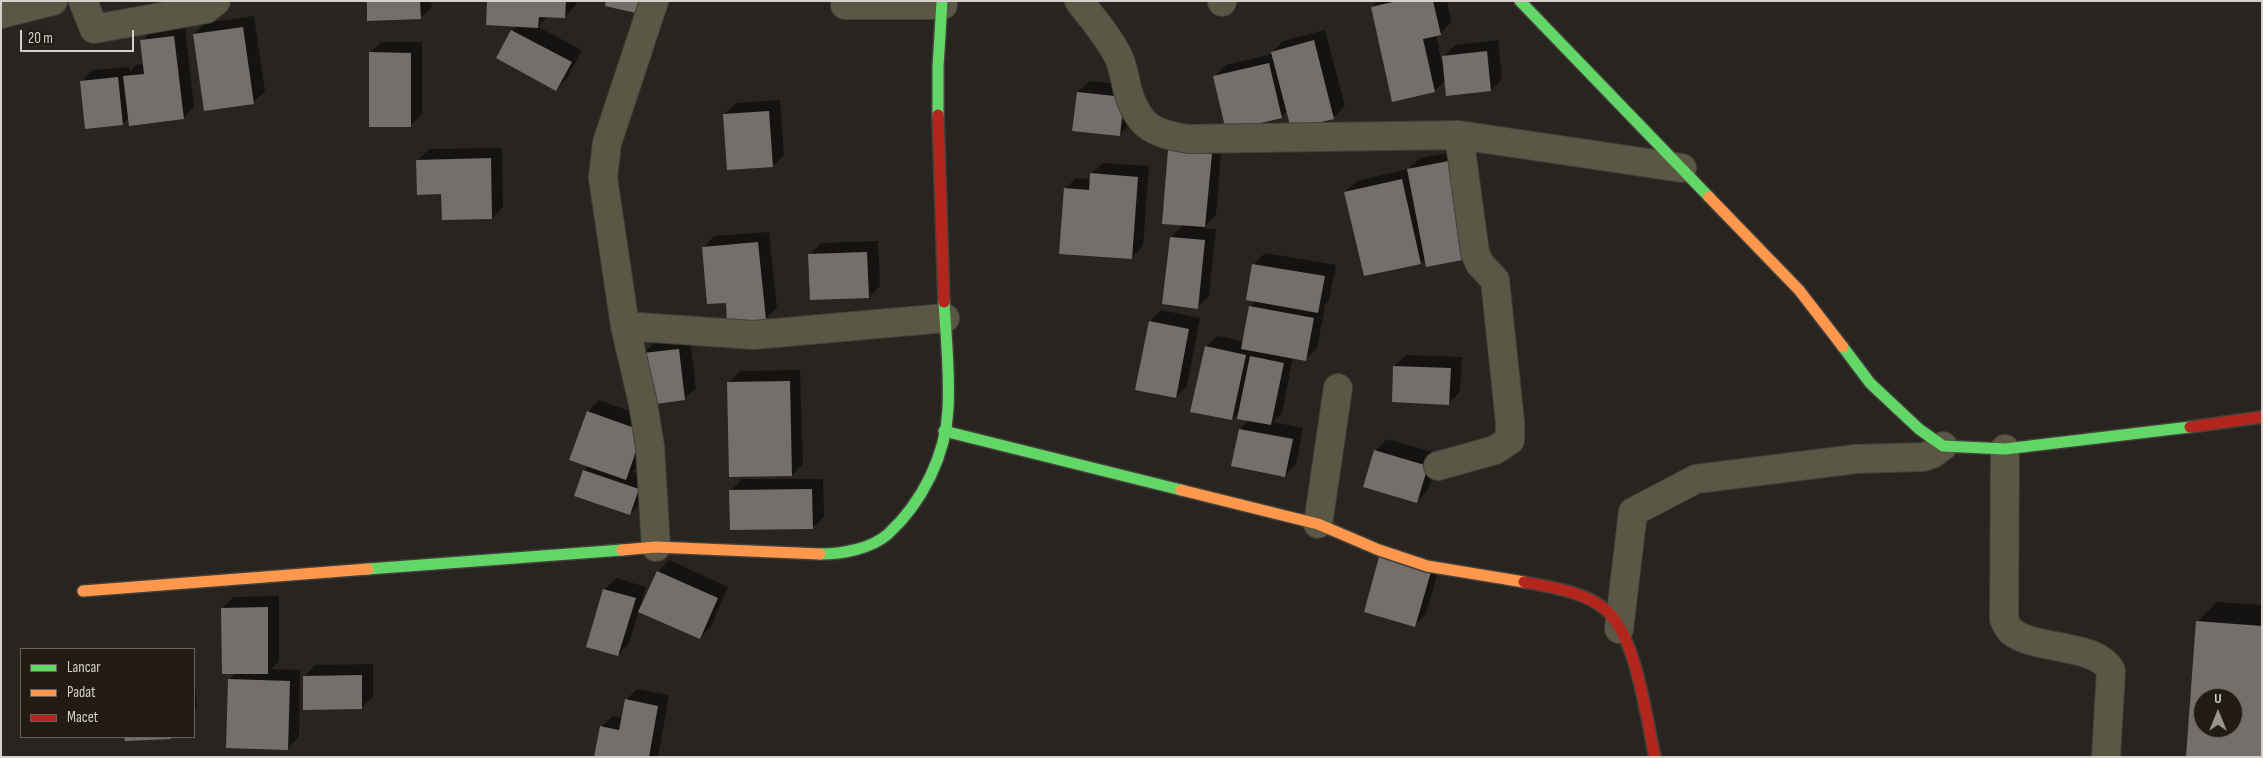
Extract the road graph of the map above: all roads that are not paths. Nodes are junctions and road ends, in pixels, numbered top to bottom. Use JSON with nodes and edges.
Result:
{"nodes":[{"id":1,"x":53,"y":1,"type":"edge"},
{"id":2,"x":83,"y":1,"type":"edge"},
{"id":3,"x":216,"y":1,"type":"edge"},
{"id":4,"x":654,"y":1,"type":"edge"},
{"id":5,"x":1079,"y":1,"type":"edge"},
{"id":6,"x":942,"y":3,"type":"edge"},
{"id":7,"x":1527,"y":4,"type":"edge"},
{"id":8,"x":845,"y":5,"type":"dead end"},
{"id":9,"x":1,"y":14,"type":"edge"},
{"id":10,"x":1459,"y":135,"type":"junction"},
{"id":11,"x":1682,"y":168,"type":"junction"},
{"id":12,"x":945,"y":318,"type":"junction"},
{"id":13,"x":625,"y":326,"type":"junction"},
{"id":14,"x":1338,"y":388,"type":"dead end"},
{"id":15,"x":2262,"y":417,"type":"edge"},
{"id":16,"x":944,"y":431,"type":"junction"},
{"id":17,"x":1943,"y":446,"type":"junction"},
{"id":18,"x":2005,"y":449,"type":"junction"},
{"id":19,"x":1438,"y":466,"type":"dead end"},
{"id":20,"x":1318,"y":524,"type":"junction"},
{"id":21,"x":656,"y":547,"type":"junction"},
{"id":22,"x":83,"y":591,"type":"dead end"},
{"id":23,"x":1620,"y":629,"type":"junction"},
{"id":24,"x":1656,"y":757,"type":"edge"},
{"id":25,"x":2106,"y":757,"type":"edge"}],
"edges":[{"from":1,"to":9,"type":"street"},
{"from":2,"to":3,"type":"street"},
{"from":4,"to":13,"type":"street"},
{"from":5,"to":10,"type":"street"},
{"from":6,"to":8,"type":"street"},
{"from":6,"to":12,"type":"street"},
{"from":7,"to":11,"type":"street"},
{"from":10,"to":11,"type":"street"},
{"from":10,"to":19,"type":"street"},
{"from":11,"to":17,"type":"street"},
{"from":12,"to":13,"type":"street"},
{"from":12,"to":16,"type":"street"},
{"from":13,"to":21,"type":"street"},
{"from":14,"to":20,"type":"street"},
{"from":15,"to":18,"type":"street"},
{"from":16,"to":20,"type":"street"},
{"from":16,"to":21,"type":"street"},
{"from":17,"to":18,"type":"street"},
{"from":17,"to":23,"type":"street"},
{"from":18,"to":25,"type":"street"},
{"from":20,"to":23,"type":"street"},
{"from":21,"to":22,"type":"street"},
{"from":23,"to":24,"type":"street"}]}
